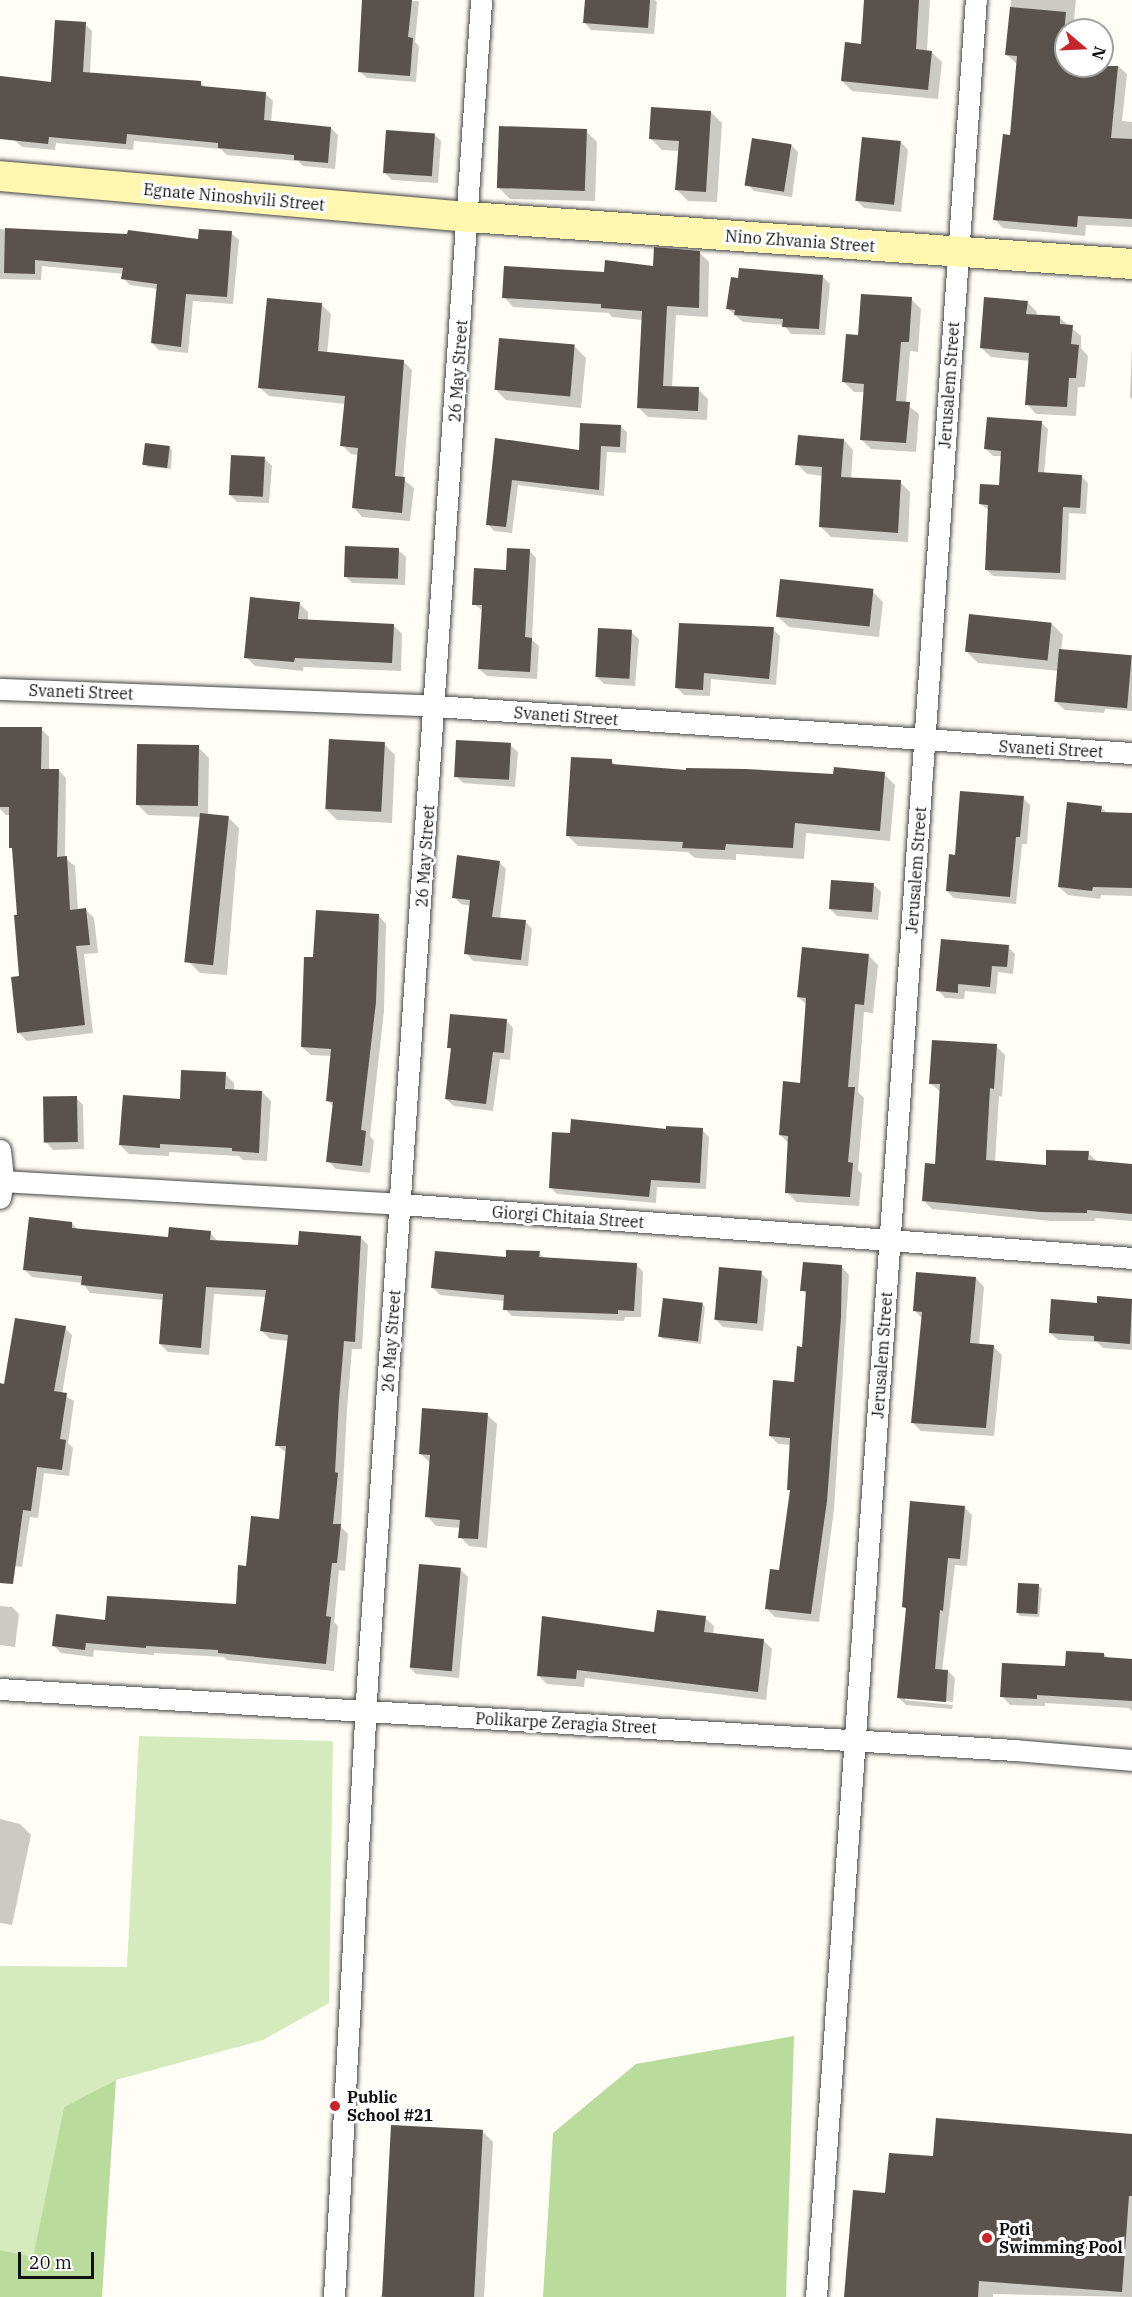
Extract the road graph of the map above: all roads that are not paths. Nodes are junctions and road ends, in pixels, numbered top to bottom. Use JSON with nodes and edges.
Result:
{"nodes":[{"id":1,"x":482,"y":0,"type":"edge"},
{"id":2,"x":976,"y":0,"type":"edge"},
{"id":3,"x":0,"y":176,"type":"edge"},
{"id":4,"x":469,"y":217,"type":"junction"},
{"id":5,"x":958,"y":252,"type":"junction"},
{"id":6,"x":1132,"y":264,"type":"edge"},
{"id":7,"x":0,"y":689,"type":"edge"},
{"id":8,"x":435,"y":706,"type":"junction"},
{"id":9,"x":925,"y":741,"type":"junction"},
{"id":10,"x":1132,"y":753,"type":"edge"},
{"id":11,"x":0,"y":1150,"type":"edge"},
{"id":12,"x":1,"y":1189,"type":"edge"},
{"id":13,"x":401,"y":1204,"type":"junction"},
{"id":14,"x":890,"y":1241,"type":"junction"},
{"id":15,"x":1132,"y":1258,"type":"edge"},
{"id":16,"x":0,"y":1689,"type":"edge"},
{"id":17,"x":365,"y":1711,"type":"junction"},
{"id":18,"x":855,"y":1741,"type":"junction"},
{"id":19,"x":1132,"y":1760,"type":"edge"},
{"id":20,"x":334,"y":2297,"type":"edge"},
{"id":21,"x":816,"y":2297,"type":"edge"}],
"edges":[{"from":1,"to":4,"type":"street","name":"26 May Street"},
{"from":2,"to":5,"type":"street","name":"Jerusalem Street"},
{"from":3,"to":4,"type":"street","name":"Egnate Ninoshvili Street"},
{"from":4,"to":5,"type":"street","name":"Nino Zhvania Street"},
{"from":4,"to":8,"type":"street","name":"26 May Street"},
{"from":5,"to":6,"type":"street","name":"Nino Zhvania Street"},
{"from":5,"to":9,"type":"street","name":"Jerusalem Street"},
{"from":7,"to":8,"type":"street","name":"Svaneti Street"},
{"from":8,"to":9,"type":"street","name":"Svaneti Street"},
{"from":8,"to":13,"type":"street","name":"26 May Street"},
{"from":9,"to":10,"type":"street","name":"Svaneti Street"},
{"from":9,"to":14,"type":"street","name":"Jerusalem Street"},
{"from":11,"to":12,"type":"street"},
{"from":12,"to":13,"type":"street","name":"Giorgi Chitaia Street"},
{"from":13,"to":14,"type":"street","name":"Giorgi Chitaia Street"},
{"from":13,"to":17,"type":"street","name":"26 May Street"},
{"from":14,"to":15,"type":"street","name":"Giorgi Chitaia Street"},
{"from":14,"to":18,"type":"street","name":"Jerusalem Street"},
{"from":16,"to":17,"type":"street","name":"Polikarpe Zeragia Street"},
{"from":17,"to":18,"type":"street","name":"Polikarpe Zeragia Street"},
{"from":17,"to":20,"type":"street","name":"26 May Street"},
{"from":18,"to":19,"type":"street","name":"Polikarpe Zeragia Street"},
{"from":18,"to":21,"type":"street","name":"Jerusalem Street"}]}
